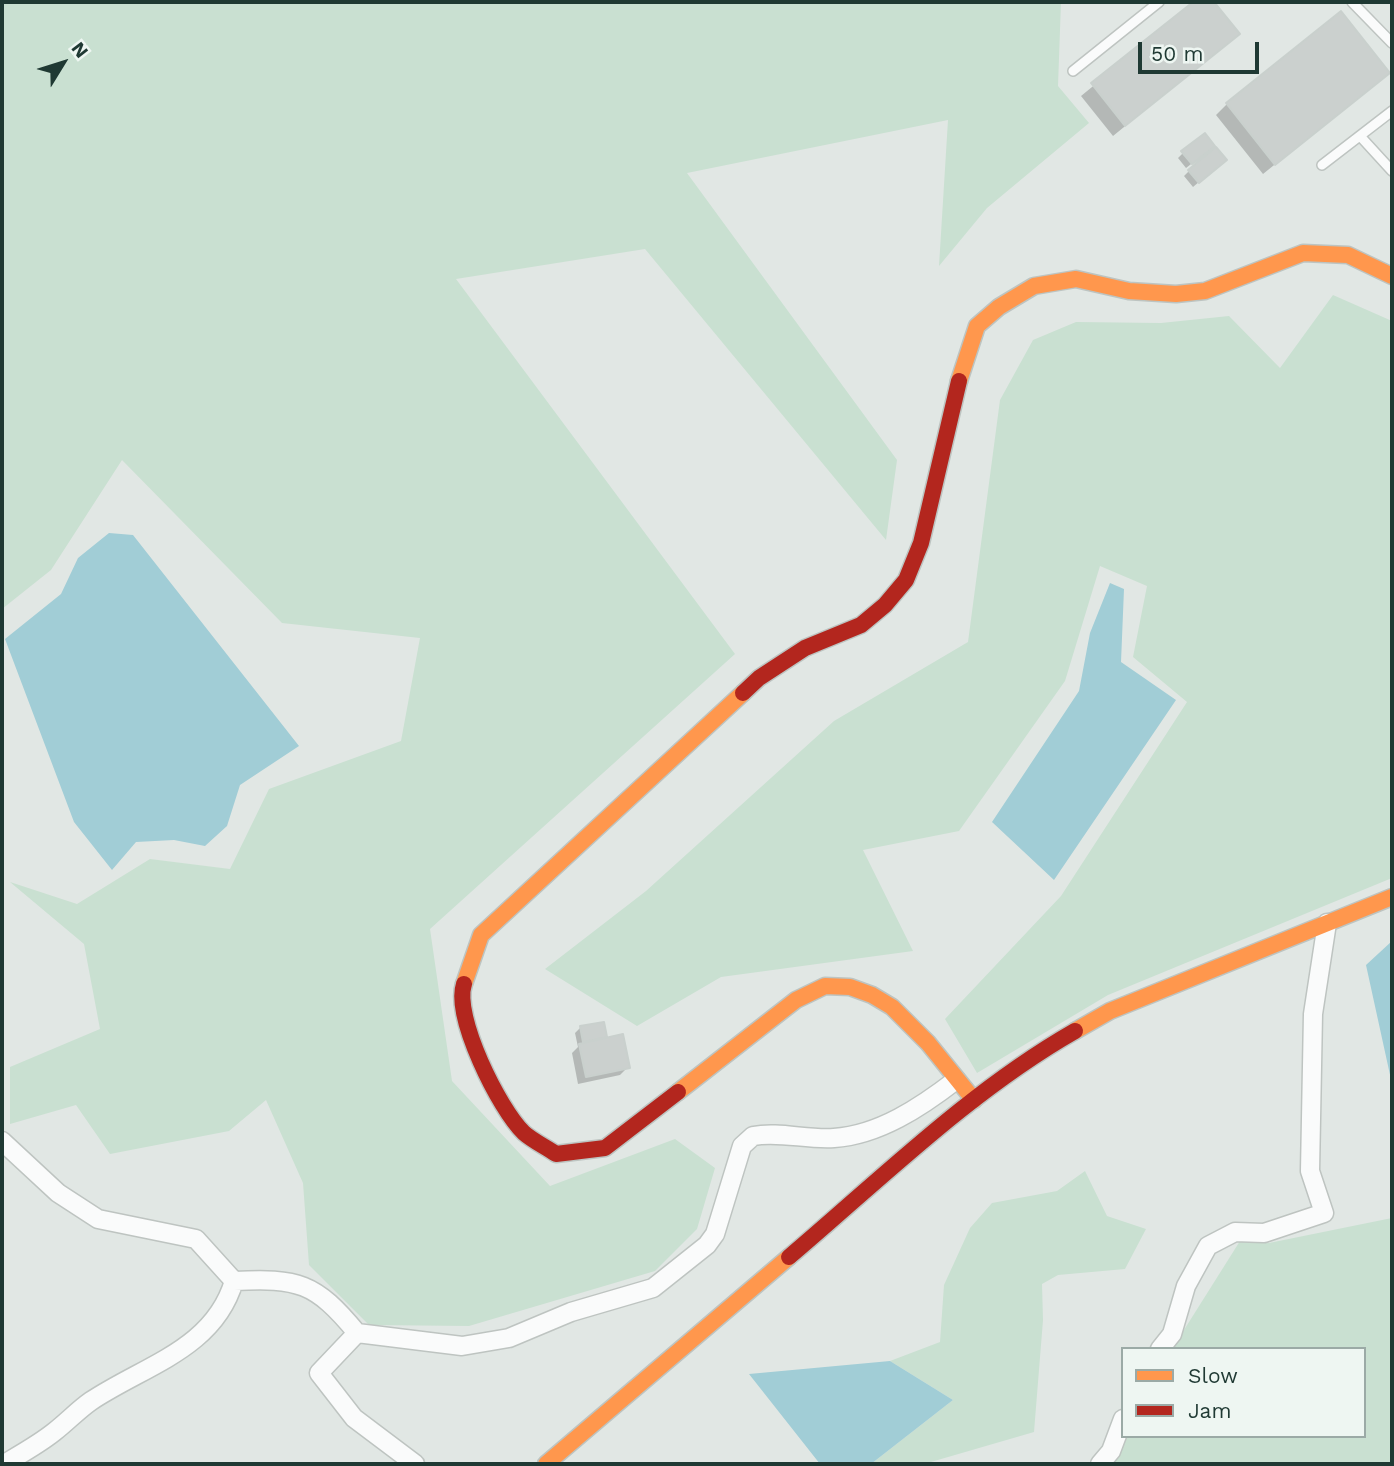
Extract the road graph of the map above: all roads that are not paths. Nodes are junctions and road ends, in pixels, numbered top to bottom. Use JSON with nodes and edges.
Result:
{"nodes":[{"id":1,"x":1159,"y":2,"type":"edge"},
{"id":2,"x":1352,"y":2,"type":"edge"},
{"id":3,"x":1392,"y":43,"type":"edge"},
{"id":4,"x":1073,"y":71,"type":"dead end"},
{"id":5,"x":1392,"y":111,"type":"edge"},
{"id":6,"x":1360,"y":136,"type":"junction"},
{"id":7,"x":1322,"y":165,"type":"dead end"},
{"id":8,"x":1392,"y":171,"type":"edge"},
{"id":9,"x":1392,"y":275,"type":"edge"},
{"id":10,"x":1392,"y":897,"type":"edge"},
{"id":11,"x":1327,"y":923,"type":"junction"},
{"id":12,"x":956,"y":1080,"type":"junction"},
{"id":13,"x":974,"y":1100,"type":"junction"},
{"id":14,"x":2,"y":1141,"type":"edge"},
{"id":15,"x":234,"y":1281,"type":"junction"},
{"id":16,"x":357,"y":1333,"type":"junction"},
{"id":17,"x":1161,"y":1347,"type":"edge"},
{"id":18,"x":1121,"y":1424,"type":"edge"},
{"id":19,"x":4,"y":1464,"type":"edge"},
{"id":20,"x":415,"y":1464,"type":"edge"},
{"id":21,"x":546,"y":1464,"type":"edge"},
{"id":22,"x":1100,"y":1464,"type":"edge"}],
"edges":[{"from":1,"to":4,"type":"lane"},
{"from":2,"to":3,"type":"lane"},
{"from":5,"to":6,"type":"lane"},
{"from":6,"to":7,"type":"lane"},
{"from":6,"to":8,"type":"lane"},
{"from":9,"to":12,"type":"street"},
{"from":10,"to":11,"type":"street"},
{"from":11,"to":13,"type":"street"},
{"from":11,"to":17,"type":"street"},
{"from":12,"to":13,"type":"street"},
{"from":12,"to":16,"type":"street"},
{"from":13,"to":21,"type":"street"},
{"from":14,"to":15,"type":"street"},
{"from":15,"to":16,"type":"street"},
{"from":15,"to":19,"type":"street"},
{"from":16,"to":20,"type":"street"},
{"from":18,"to":22,"type":"street"}]}
